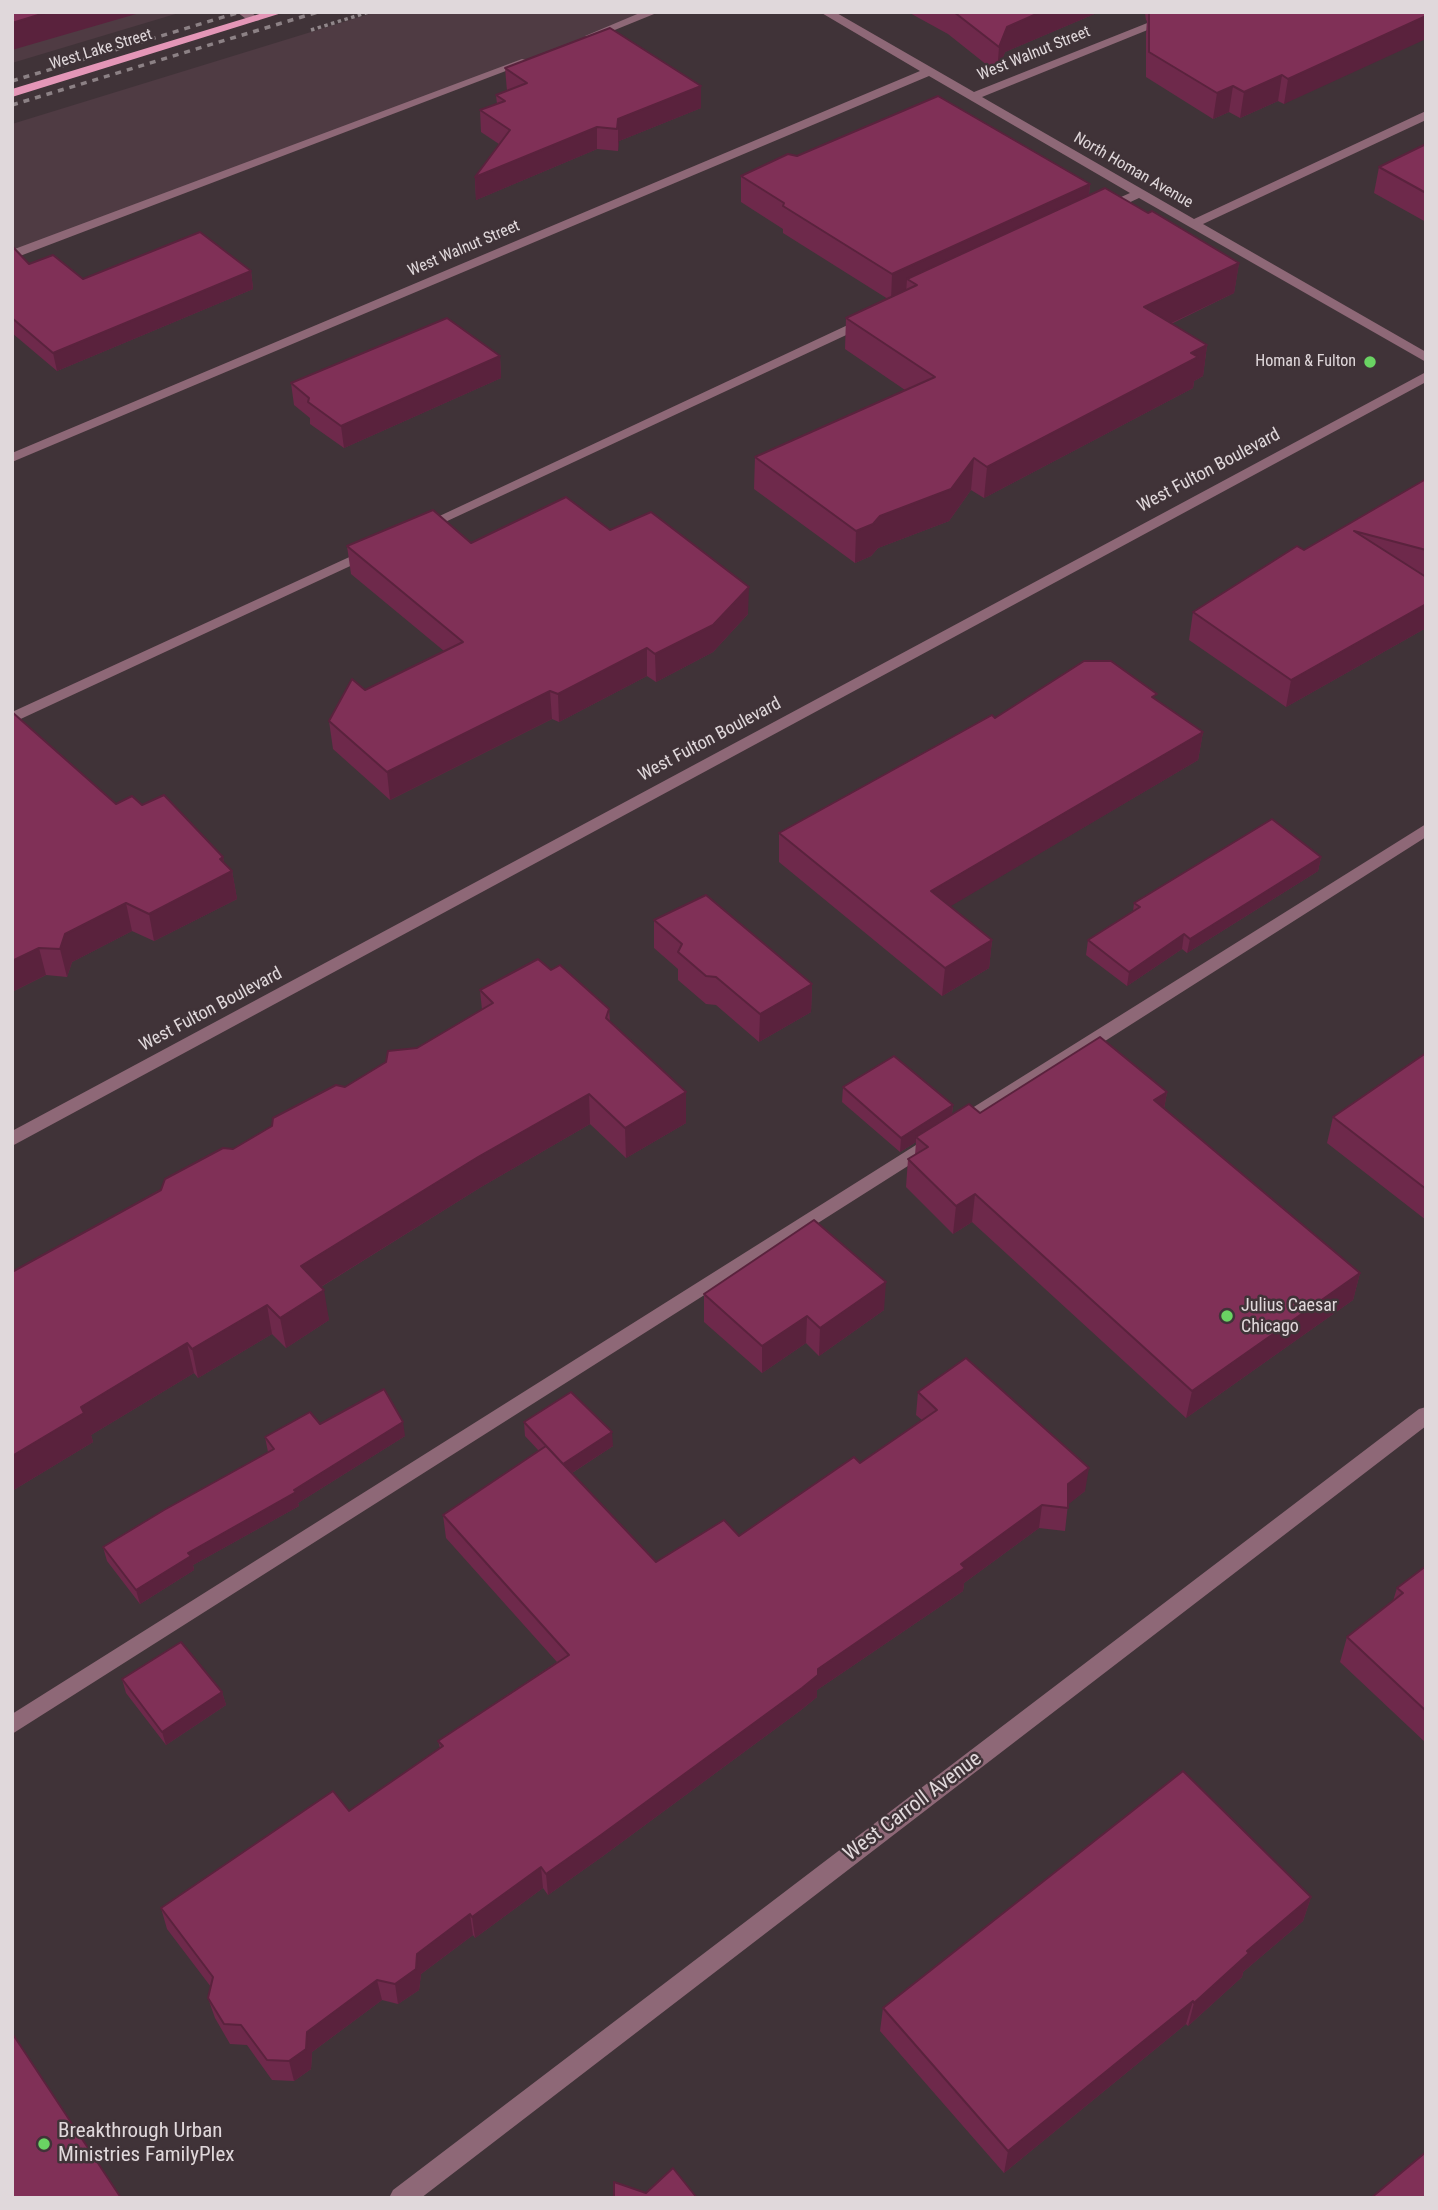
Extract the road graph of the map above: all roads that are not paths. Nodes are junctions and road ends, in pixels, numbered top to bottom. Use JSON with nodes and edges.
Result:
{"nodes":[{"id":1,"x":243,"y":12,"type":"edge"},
{"id":2,"x":279,"y":12,"type":"edge"},
{"id":3,"x":653,"y":12,"type":"edge"},
{"id":4,"x":826,"y":12,"type":"edge"},
{"id":5,"x":1186,"y":12,"type":"edge"},
{"id":6,"x":254,"y":20,"type":"junction"},
{"id":7,"x":576,"y":42,"type":"edge"},
{"id":8,"x":537,"y":57,"type":"edge"},
{"id":9,"x":929,"y":72,"type":"junction"},
{"id":10,"x":12,"y":93,"type":"edge"},
{"id":11,"x":972,"y":97,"type":"junction"},
{"id":12,"x":1426,"y":115,"type":"edge"},
{"id":13,"x":1140,"y":193,"type":"junction"},
{"id":14,"x":1090,"y":216,"type":"edge"},
{"id":15,"x":1194,"y":224,"type":"junction"},
{"id":16,"x":12,"y":255,"type":"edge"},
{"id":17,"x":874,"y":317,"type":"edge"},
{"id":18,"x":1426,"y":358,"type":"edge"},
{"id":19,"x":1426,"y":376,"type":"edge"},
{"id":20,"x":12,"y":458,"type":"edge"},
{"id":21,"x":405,"y":535,"type":"edge"},
{"id":22,"x":380,"y":547,"type":"edge"},
{"id":23,"x":12,"y":718,"type":"edge"},
{"id":24,"x":1426,"y":829,"type":"edge"},
{"id":25,"x":12,"y":1139,"type":"edge"},
{"id":26,"x":1426,"y":1415,"type":"edge"},
{"id":27,"x":12,"y":1725,"type":"edge"},
{"id":28,"x":401,"y":2198,"type":"edge"}],
"edges":[{"from":1,"to":6,"type":"street"},
{"from":2,"to":6,"type":"main road","name":"West Lake Street"},
{"from":3,"to":7,"type":"street"},
{"from":4,"to":9,"type":"street","name":"North Homan Avenue"},
{"from":5,"to":11,"type":"street","name":"West Walnut Street"},
{"from":6,"to":10,"type":"main road","name":"West Lake Street"},
{"from":8,"to":16,"type":"street"},
{"from":9,"to":11,"type":"street","name":"North Homan Avenue"},
{"from":9,"to":20,"type":"street","name":"West Walnut Street"},
{"from":11,"to":13,"type":"street","name":"North Homan Avenue"},
{"from":12,"to":15,"type":"street"},
{"from":13,"to":14,"type":"street"},
{"from":13,"to":15,"type":"street","name":"North Homan Avenue"},
{"from":15,"to":18,"type":"street","name":"North Homan Avenue"},
{"from":17,"to":21,"type":"street"},
{"from":19,"to":25,"type":"street","name":"West Fulton Boulevard"},
{"from":22,"to":23,"type":"street"},
{"from":24,"to":27,"type":"street"},
{"from":26,"to":28,"type":"street","name":"West Carroll Avenue"}]}
